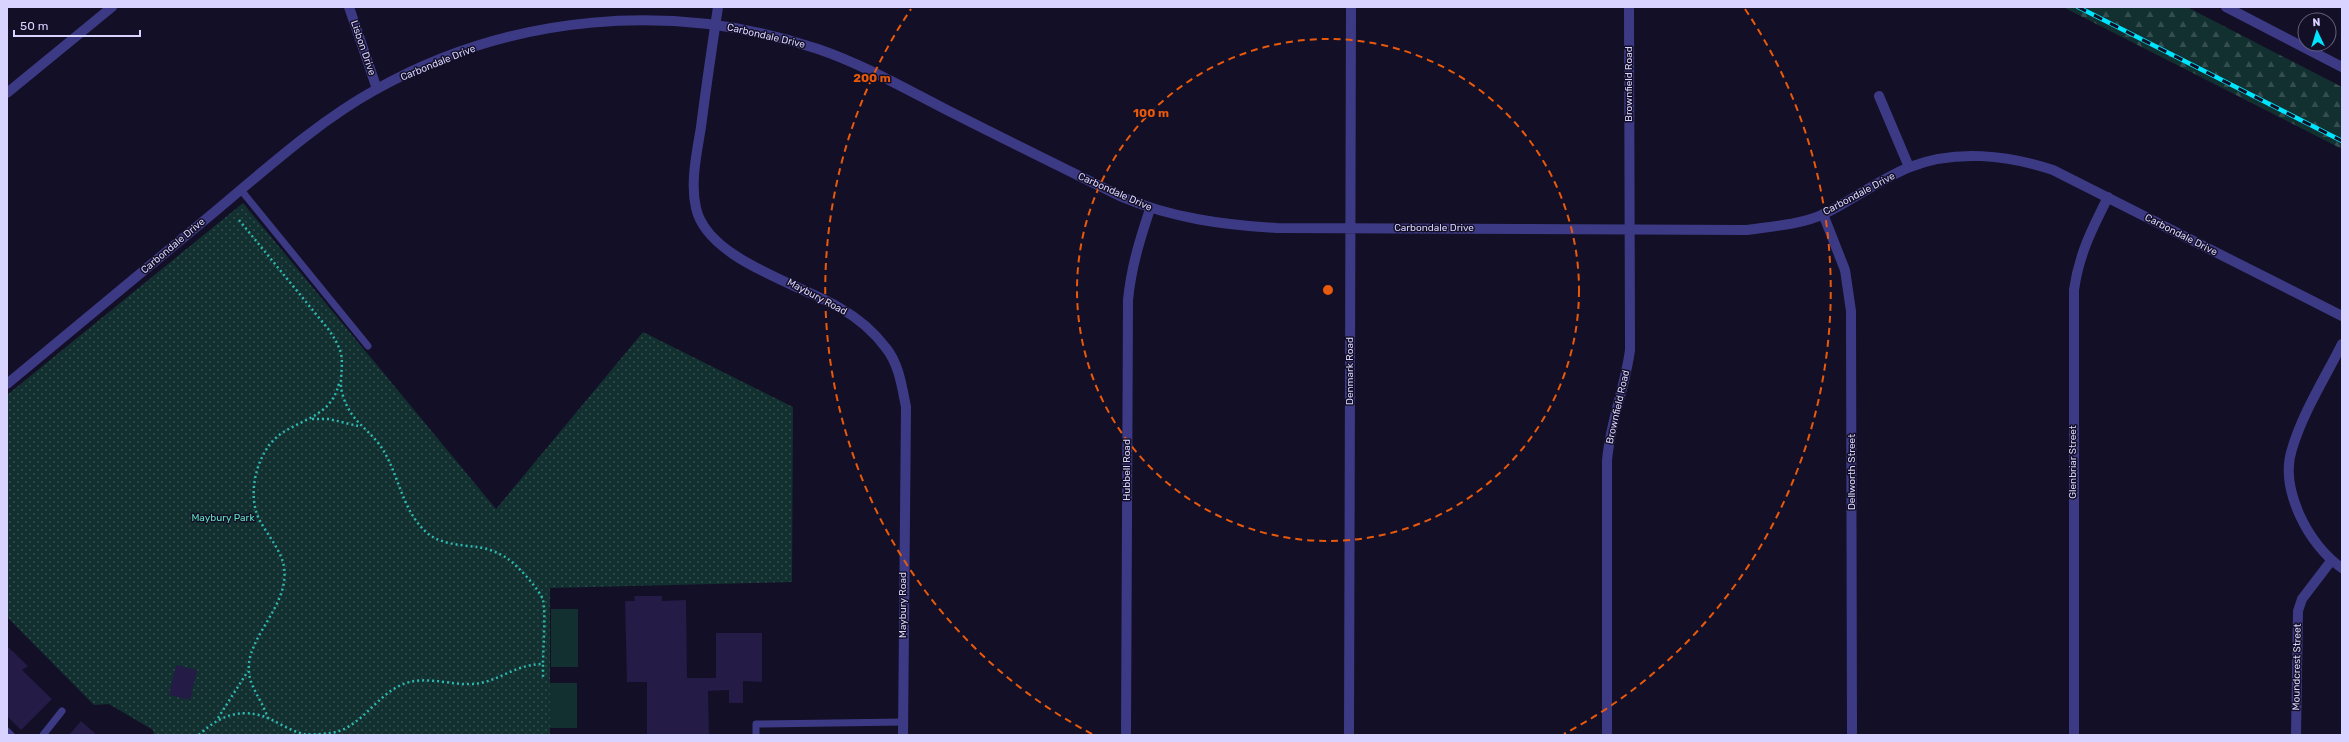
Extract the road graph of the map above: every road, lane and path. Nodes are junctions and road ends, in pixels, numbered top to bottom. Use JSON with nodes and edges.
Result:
{"nodes":[{"id":1,"x":112,"y":7,"type":"edge"},
{"id":2,"x":349,"y":7,"type":"edge"},
{"id":3,"x":718,"y":7,"type":"edge"},
{"id":4,"x":1351,"y":7,"type":"edge"},
{"id":5,"x":1629,"y":7,"type":"edge"},
{"id":6,"x":2226,"y":7,"type":"edge"},
{"id":7,"x":715,"y":25,"type":"junction"},
{"id":8,"x":2342,"y":67,"type":"edge"},
{"id":9,"x":377,"y":89,"type":"junction"},
{"id":10,"x":7,"y":93,"type":"edge"},
{"id":11,"x":1879,"y":96,"type":"dead end"},
{"id":12,"x":1909,"y":167,"type":"junction"},
{"id":13,"x":241,"y":190,"type":"junction"},
{"id":14,"x":2108,"y":197,"type":"junction"},
{"id":15,"x":1150,"y":209,"type":"junction"},
{"id":16,"x":1823,"y":214,"type":"junction"},
{"id":17,"x":239,"y":220,"type":"dead end"},
{"id":18,"x":1351,"y":228,"type":"junction"},
{"id":19,"x":1629,"y":230,"type":"junction"},
{"id":20,"x":2342,"y":316,"type":"edge"},
{"id":21,"x":2342,"y":344,"type":"edge"},
{"id":22,"x":368,"y":346,"type":"dead end"},
{"id":23,"x":340,"y":377,"type":"junction"},
{"id":24,"x":7,"y":384,"type":"edge"},
{"id":25,"x":312,"y":419,"type":"junction"},
{"id":26,"x":360,"y":426,"type":"junction"},
{"id":27,"x":2331,"y":561,"type":"junction"},
{"id":28,"x":2342,"y":568,"type":"edge"},
{"id":29,"x":543,"y":664,"type":"junction"},
{"id":30,"x":248,"y":671,"type":"junction"},
{"id":31,"x":543,"y":676,"type":"dead end"},
{"id":32,"x":62,"y":711,"type":"dead end"},
{"id":33,"x":218,"y":719,"type":"junction"},
{"id":34,"x":268,"y":719,"type":"junction"},
{"id":35,"x":903,"y":722,"type":"junction"},
{"id":36,"x":7,"y":731,"type":"edge"},
{"id":37,"x":11,"y":735,"type":"edge"},
{"id":38,"x":43,"y":735,"type":"edge"},
{"id":39,"x":199,"y":735,"type":"edge"},
{"id":40,"x":756,"y":735,"type":"edge"},
{"id":41,"x":903,"y":735,"type":"edge"},
{"id":42,"x":1126,"y":735,"type":"edge"},
{"id":43,"x":1348,"y":735,"type":"edge"},
{"id":44,"x":1607,"y":735,"type":"edge"},
{"id":45,"x":1852,"y":735,"type":"edge"},
{"id":46,"x":2074,"y":735,"type":"edge"},
{"id":47,"x":2296,"y":735,"type":"edge"}],
"edges":[{"from":1,"to":10,"type":"street"},
{"from":2,"to":9,"type":"street","name":"Lisbon Drive"},
{"from":3,"to":7,"type":"street","name":"Maybury Road"},
{"from":4,"to":18,"type":"street","name":"Denmark Road"},
{"from":5,"to":19,"type":"street","name":"Brownfield Road"},
{"from":6,"to":8,"type":"street"},
{"from":7,"to":9,"type":"street","name":"Carbondale Drive"},
{"from":7,"to":15,"type":"street","name":"Carbondale Drive"},
{"from":7,"to":35,"type":"street","name":"Maybury Road"},
{"from":9,"to":13,"type":"street","name":"Carbondale Drive"},
{"from":11,"to":12,"type":"street"},
{"from":12,"to":14,"type":"street","name":"Carbondale Drive"},
{"from":12,"to":16,"type":"street","name":"Carbondale Drive"},
{"from":13,"to":22,"type":"lane"},
{"from":13,"to":24,"type":"street","name":"Carbondale Drive"},
{"from":14,"to":20,"type":"street","name":"Carbondale Drive"},
{"from":14,"to":46,"type":"street","name":"Glenbriar Street"},
{"from":15,"to":18,"type":"street","name":"Carbondale Drive"},
{"from":15,"to":42,"type":"street","name":"Hubbell Road"},
{"from":16,"to":19,"type":"street","name":"Carbondale Drive"},
{"from":16,"to":45,"type":"street","name":"Dellworth Street"},
{"from":17,"to":23,"type":"path"},
{"from":18,"to":19,"type":"street","name":"Carbondale Drive"},
{"from":18,"to":43,"type":"street","name":"Denmark Road"},
{"from":19,"to":44,"type":"street","name":"Brownfield Road"},
{"from":21,"to":27,"type":"street"},
{"from":23,"to":25,"type":"path"},
{"from":23,"to":26,"type":"path"},
{"from":25,"to":26,"type":"path"},
{"from":25,"to":30,"type":"path"},
{"from":26,"to":29,"type":"path"},
{"from":27,"to":28,"type":"street"},
{"from":27,"to":47,"type":"street","name":"Moundcrest Street"},
{"from":29,"to":31,"type":"path"},
{"from":29,"to":34,"type":"path"},
{"from":30,"to":33,"type":"path"},
{"from":30,"to":34,"type":"path"},
{"from":32,"to":38,"type":"lane"},
{"from":33,"to":34,"type":"path"},
{"from":33,"to":39,"type":"path"},
{"from":35,"to":40,"type":"lane"},
{"from":35,"to":41,"type":"street","name":"Maybury Road"},
{"from":36,"to":37,"type":"lane"}]}
